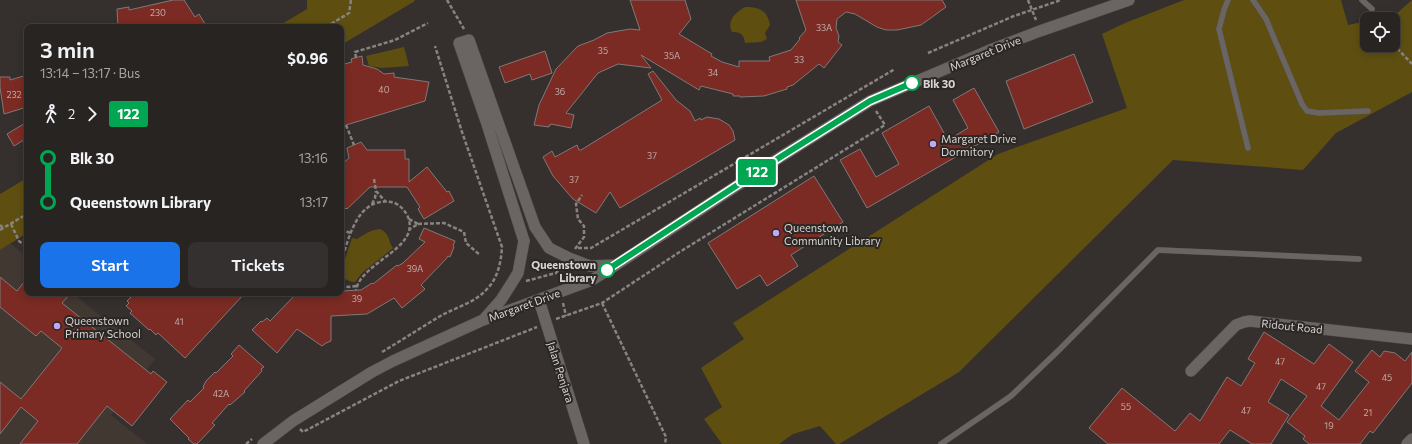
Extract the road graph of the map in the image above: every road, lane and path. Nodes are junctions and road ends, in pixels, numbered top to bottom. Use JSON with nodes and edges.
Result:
{"nodes":[{"id":1,"x":351,"y":0,"type":"edge"},
{"id":2,"x":1028,"y":0,"type":"edge"},
{"id":3,"x":1061,"y":0,"type":"edge"},
{"id":4,"x":1129,"y":0,"type":"edge"},
{"id":5,"x":1228,"y":0,"type":"edge"},
{"id":6,"x":1253,"y":0,"type":"edge"},
{"id":7,"x":1362,"y":0,"type":"edge"},
{"id":8,"x":1372,"y":9,"type":"dead end"},
{"id":9,"x":1032,"y":10,"type":"junction"},
{"id":10,"x":428,"y":23,"type":"dead end"},
{"id":11,"x":331,"y":24,"type":"edge"},
{"id":12,"x":1040,"y":31,"type":"junction"},
{"id":13,"x":435,"y":46,"type":"dead end"},
{"id":14,"x":1400,"y":51,"type":"edge"},
{"id":15,"x":928,"y":53,"type":"dead end"},
{"id":16,"x":356,"y":58,"type":"dead end"},
{"id":17,"x":1412,"y":64,"type":"edge"},
{"id":18,"x":895,"y":69,"type":"dead end"},
{"id":19,"x":1368,"y":111,"type":"dead end"},
{"id":20,"x":346,"y":125,"type":"dead end"},
{"id":21,"x":354,"y":145,"type":"dead end"},
{"id":22,"x":1248,"y":148,"type":"dead end"},
{"id":23,"x":374,"y":179,"type":"dead end"},
{"id":24,"x":376,"y":191,"type":"junction"},
{"id":25,"x":582,"y":195,"type":"dead end"},
{"id":26,"x":385,"y":201,"type":"junction"},
{"id":27,"x":372,"y":205,"type":"junction"},
{"id":28,"x":24,"y":216,"type":"edge"},
{"id":29,"x":409,"y":219,"type":"junction"},
{"id":30,"x":11,"y":224,"type":"junction"},
{"id":31,"x":418,"y":224,"type":"junction"},
{"id":32,"x":0,"y":225,"type":"edge"},
{"id":33,"x":1,"y":229,"type":"edge"},
{"id":34,"x":410,"y":229,"type":"junction"},
{"id":35,"x":344,"y":230,"type":"edge"},
{"id":36,"x":350,"y":232,"type":"junction"},
{"id":37,"x":24,"y":244,"type":"edge"},
{"id":38,"x":570,"y":245,"type":"dead end"},
{"id":39,"x":576,"y":248,"type":"junction"},
{"id":40,"x":344,"y":252,"type":"edge"},
{"id":41,"x":480,"y":255,"type":"dead end"},
{"id":42,"x":569,"y":258,"type":"junction"},
{"id":43,"x":1359,"y":259,"type":"dead end"},
{"id":44,"x":616,"y":265,"type":"junction"},
{"id":45,"x":344,"y":285,"type":"edge"},
{"id":46,"x":357,"y":286,"type":"junction"},
{"id":47,"x":510,"y":286,"type":"junction"},
{"id":48,"x":356,"y":290,"type":"dead end"},
{"id":49,"x":538,"y":300,"type":"junction"},
{"id":50,"x":602,"y":303,"type":"dead end"},
{"id":51,"x":483,"y":320,"type":"junction"},
{"id":52,"x":1412,"y":339,"type":"edge"},
{"id":53,"x":1191,"y":371,"type":"dead end"},
{"id":54,"x":1412,"y":439,"type":"edge"},
{"id":55,"x":263,"y":444,"type":"edge"},
{"id":56,"x":584,"y":444,"type":"edge"},
{"id":57,"x":665,"y":444,"type":"edge"},
{"id":58,"x":941,"y":444,"type":"edge"},
{"id":59,"x":1407,"y":444,"type":"edge"}],
"edges":[{"from":1,"to":11,"type":"path"},
{"from":2,"to":9,"type":"path"},
{"from":3,"to":9,"type":"path"},
{"from":4,"to":12,"type":"street","name":"Margaret Drive"},
{"from":5,"to":22,"type":"lane"},
{"from":6,"to":19,"type":"lane"},
{"from":7,"to":8,"type":"lane"},
{"from":9,"to":12,"type":"path"},
{"from":9,"to":15,"type":"path"},
{"from":10,"to":16,"type":"path"},
{"from":12,"to":44,"type":"street","name":"Margaret Drive"},
{"from":13,"to":47,"type":"path"},
{"from":14,"to":17,"type":"path"},
{"from":18,"to":39,"type":"path"},
{"from":20,"to":21,"type":"path"},
{"from":23,"to":24,"type":"path"},
{"from":24,"to":26,"type":"path"},
{"from":24,"to":27,"type":"path"},
{"from":25,"to":39,"type":"path"},
{"from":26,"to":27,"type":"path"},
{"from":26,"to":29,"type":"path"},
{"from":27,"to":36,"type":"path"},
{"from":28,"to":30,"type":"path"},
{"from":29,"to":31,"type":"path"},
{"from":29,"to":34,"type":"path"},
{"from":30,"to":33,"type":"path"},
{"from":30,"to":37,"type":"path"},
{"from":31,"to":34,"type":"path"},
{"from":31,"to":41,"type":"path"},
{"from":32,"to":33,"type":"path"},
{"from":34,"to":46,"type":"path"},
{"from":35,"to":36,"type":"path"},
{"from":36,"to":40,"type":"path"},
{"from":38,"to":39,"type":"path"},
{"from":39,"to":42,"type":"path"},
{"from":42,"to":44,"type":"street"},
{"from":42,"to":47,"type":"path"},
{"from":42,"to":47,"type":"street"},
{"from":43,"to":58,"type":"lane"},
{"from":44,"to":49,"type":"street","name":"Margaret Drive"},
{"from":45,"to":46,"type":"path"},
{"from":46,"to":48,"type":"path"},
{"from":47,"to":51,"type":"street"},
{"from":49,"to":51,"type":"street","name":"Margaret Drive"},
{"from":49,"to":56,"type":"street","name":"Jalan Penjara"},
{"from":50,"to":57,"type":"path"},
{"from":51,"to":55,"type":"street","name":"Margaret Drive"},
{"from":52,"to":53,"type":"street","name":"Ridout Road"},
{"from":54,"to":59,"type":"street"}]}
